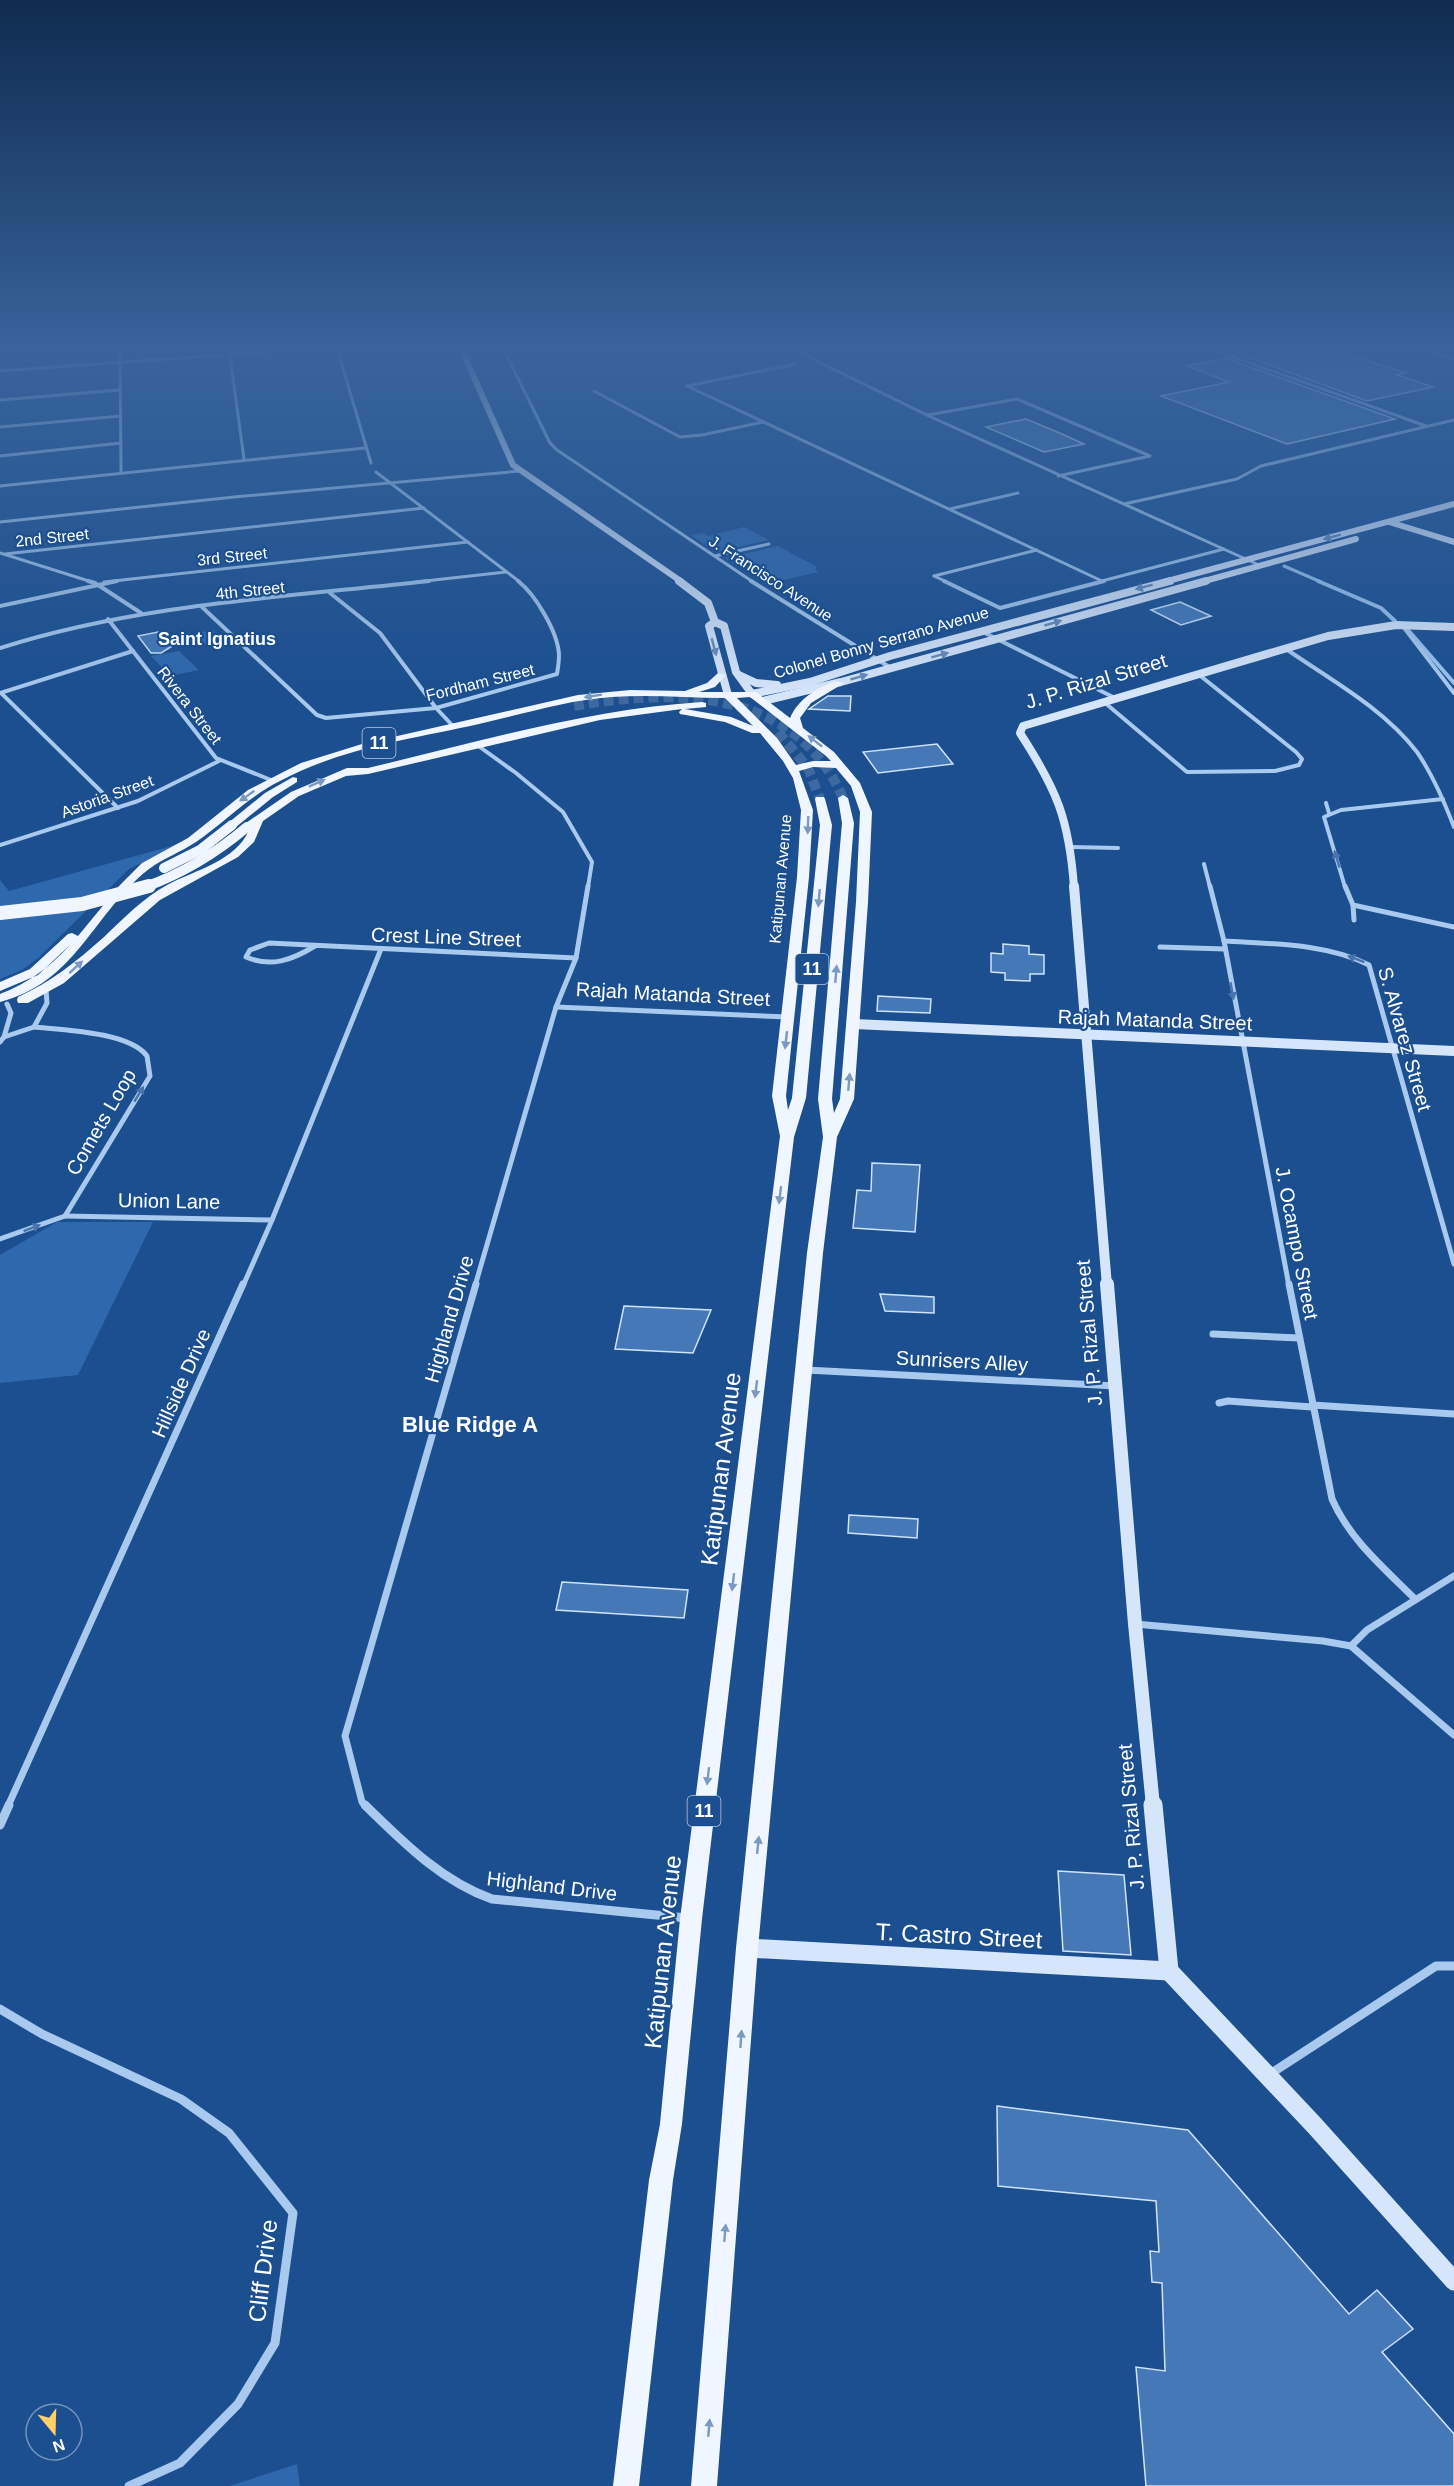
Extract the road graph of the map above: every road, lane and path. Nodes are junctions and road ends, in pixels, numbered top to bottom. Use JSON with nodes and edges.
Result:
{"nodes":[{"id":1,"x":121,"y":464,"type":"edge"},
{"id":2,"x":197,"y":464,"type":"edge"},
{"id":3,"x":514,"y":464,"type":"edge"},
{"id":4,"x":578,"y":464,"type":"edge"},
{"id":5,"x":853,"y":464,"type":"edge"},
{"id":6,"x":1033,"y":464,"type":"edge"},
{"id":7,"x":1114,"y":464,"type":"edge"},
{"id":8,"x":1269,"y":464,"type":"edge"},
{"id":9,"x":519,"y":470,"type":"junction"},
{"id":10,"x":376,"y":471,"type":"dead end"},
{"id":11,"x":121,"y":472,"type":"junction"},
{"id":12,"x":1059,"y":476,"type":"junction"},
{"id":13,"x":387,"y":482,"type":"junction"},
{"id":14,"x":0,"y":486,"type":"edge"},
{"id":15,"x":1018,"y":493,"type":"dead end"},
{"id":16,"x":1123,"y":504,"type":"junction"},
{"id":17,"x":1454,"y":504,"type":"edge"},
{"id":18,"x":424,"y":508,"type":"junction"},
{"id":19,"x":949,"y":509,"type":"junction"},
{"id":20,"x":1454,"y":512,"type":"edge"},
{"id":21,"x":0,"y":522,"type":"edge"},
{"id":22,"x":1389,"y":522,"type":"junction"},
{"id":23,"x":1403,"y":526,"type":"junction"},
{"id":24,"x":468,"y":542,"type":"junction"},
{"id":25,"x":1454,"y":542,"type":"edge"},
{"id":26,"x":769,"y":544,"type":"dead end"},
{"id":27,"x":1225,"y":549,"type":"junction"},
{"id":28,"x":1037,"y":550,"type":"junction"},
{"id":29,"x":0,"y":553,"type":"edge"},
{"id":30,"x":5,"y":554,"type":"junction"},
{"id":31,"x":715,"y":556,"type":"junction"},
{"id":32,"x":1247,"y":559,"type":"junction"},
{"id":33,"x":1259,"y":565,"type":"junction"},
{"id":34,"x":506,"y":572,"type":"junction"},
{"id":35,"x":1102,"y":581,"type":"junction"},
{"id":36,"x":95,"y":583,"type":"junction"},
{"id":37,"x":330,"y":593,"type":"junction"},
{"id":38,"x":0,"y":606,"type":"edge"},
{"id":39,"x":202,"y":607,"type":"junction"},
{"id":40,"x":141,"y":613,"type":"junction"},
{"id":41,"x":108,"y":619,"type":"junction"},
{"id":42,"x":715,"y":622,"type":"junction"},
{"id":43,"x":1402,"y":625,"type":"junction"},
{"id":44,"x":1454,"y":627,"type":"edge"},
{"id":45,"x":980,"y":631,"type":"junction"},
{"id":46,"x":997,"y":639,"type":"junction"},
{"id":47,"x":0,"y":648,"type":"edge"},
{"id":48,"x":1286,"y":649,"type":"junction"},
{"id":49,"x":132,"y":651,"type":"junction"},
{"id":50,"x":878,"y":659,"type":"junction"},
{"id":51,"x":891,"y":668,"type":"junction"},
{"id":52,"x":738,"y":674,"type":"junction"},
{"id":53,"x":1198,"y":674,"type":"junction"},
{"id":54,"x":721,"y":675,"type":"junction"},
{"id":55,"x":805,"y":683,"type":"junction"},
{"id":56,"x":839,"y":683,"type":"junction"},
{"id":57,"x":0,"y":693,"type":"edge"},
{"id":58,"x":1454,"y":693,"type":"edge"},
{"id":59,"x":652,"y":694,"type":"junction"},
{"id":60,"x":752,"y":694,"type":"junction"},
{"id":61,"x":1115,"y":698,"type":"junction"},
{"id":62,"x":731,"y":699,"type":"junction"},
{"id":63,"x":761,"y":701,"type":"junction"},
{"id":64,"x":1104,"y":702,"type":"junction"},
{"id":65,"x":436,"y":708,"type":"junction"},
{"id":66,"x":613,"y":715,"type":"junction"},
{"id":67,"x":452,"y":724,"type":"dead end"},
{"id":68,"x":798,"y":728,"type":"junction"},
{"id":69,"x":773,"y":740,"type":"junction"},
{"id":70,"x":477,"y":745,"type":"junction"},
{"id":71,"x":830,"y":754,"type":"junction"},
{"id":72,"x":219,"y":761,"type":"junction"},
{"id":73,"x":791,"y":765,"type":"junction"},
{"id":74,"x":840,"y":765,"type":"junction"},
{"id":75,"x":342,"y":773,"type":"junction"},
{"id":76,"x":271,"y":780,"type":"junction"},
{"id":77,"x":843,"y":798,"type":"tunnel mouth"},
{"id":78,"x":820,"y":799,"type":"tunnel mouth"},
{"id":79,"x":1443,"y":799,"type":"junction"},
{"id":80,"x":1326,"y":803,"type":"dead end"},
{"id":81,"x":118,"y":808,"type":"junction"},
{"id":82,"x":1329,"y":813,"type":"junction"},
{"id":83,"x":258,"y":819,"type":"junction"},
{"id":84,"x":1454,"y":827,"type":"edge"},
{"id":85,"x":0,"y":845,"type":"edge"},
{"id":86,"x":1071,"y":847,"type":"junction"},
{"id":87,"x":1118,"y":848,"type":"dead end"},
{"id":88,"x":1204,"y":864,"type":"dead end"},
{"id":89,"x":0,"y":903,"type":"edge"},
{"id":90,"x":107,"y":904,"type":"junction"},
{"id":91,"x":1353,"y":905,"type":"junction"},
{"id":92,"x":0,"y":913,"type":"edge"},
{"id":93,"x":1354,"y":920,"type":"dead end"},
{"id":94,"x":1454,"y":927,"type":"edge"},
{"id":95,"x":1224,"y":941,"type":"junction"},
{"id":96,"x":315,"y":946,"type":"junction"},
{"id":97,"x":1160,"y":947,"type":"dead end"},
{"id":98,"x":381,"y":949,"type":"junction"},
{"id":99,"x":1225,"y":950,"type":"junction"},
{"id":100,"x":576,"y":958,"type":"junction"},
{"id":101,"x":0,"y":987,"type":"edge"},
{"id":102,"x":46,"y":990,"type":"junction"},
{"id":103,"x":2,"y":1003,"type":"edge"},
{"id":104,"x":556,"y":1007,"type":"junction"},
{"id":105,"x":789,"y":1017,"type":"junction"},
{"id":106,"x":854,"y":1024,"type":"junction"},
{"id":107,"x":34,"y":1027,"type":"junction"},
{"id":108,"x":1086,"y":1036,"type":"junction"},
{"id":109,"x":2,"y":1040,"type":"edge"},
{"id":110,"x":1242,"y":1042,"type":"junction"},
{"id":111,"x":1391,"y":1048,"type":"junction"},
{"id":112,"x":1454,"y":1052,"type":"edge"},
{"id":113,"x":787,"y":1137,"type":"junction"},
{"id":114,"x":830,"y":1137,"type":"junction"},
{"id":115,"x":65,"y":1216,"type":"junction"},
{"id":116,"x":272,"y":1220,"type":"junction"},
{"id":117,"x":0,"y":1239,"type":"edge"},
{"id":118,"x":1454,"y":1264,"type":"edge"},
{"id":119,"x":1213,"y":1334,"type":"dead end"},
{"id":120,"x":1299,"y":1338,"type":"junction"},
{"id":121,"x":805,"y":1370,"type":"junction"},
{"id":122,"x":1117,"y":1386,"type":"junction"},
{"id":123,"x":1219,"y":1403,"type":"dead end"},
{"id":124,"x":1312,"y":1406,"type":"junction"},
{"id":125,"x":1454,"y":1414,"type":"edge"},
{"id":126,"x":1454,"y":1576,"type":"edge"},
{"id":127,"x":1415,"y":1599,"type":"junction"},
{"id":128,"x":1136,"y":1624,"type":"junction"},
{"id":129,"x":1351,"y":1646,"type":"junction"},
{"id":130,"x":1454,"y":1735,"type":"edge"},
{"id":131,"x":0,"y":1825,"type":"edge"},
{"id":132,"x":691,"y":1919,"type":"junction"},
{"id":133,"x":747,"y":1948,"type":"junction"},
{"id":134,"x":1454,"y":1966,"type":"edge"},
{"id":135,"x":1169,"y":1971,"type":"junction"},
{"id":136,"x":0,"y":2009,"type":"edge"},
{"id":137,"x":1268,"y":2076,"type":"junction"},
{"id":138,"x":1454,"y":2281,"type":"edge"},
{"id":139,"x":129,"y":2486,"type":"edge"},
{"id":140,"x":626,"y":2486,"type":"edge"},
{"id":141,"x":704,"y":2486,"type":"edge"}],
"edges":[{"from":1,"to":11,"type":"street"},
{"from":2,"to":11,"type":"street"},
{"from":3,"to":9,"type":"street"},
{"from":4,"to":31,"type":"street","name":"J. Francisco Avenue"},
{"from":5,"to":19,"type":"street"},
{"from":6,"to":12,"type":"street"},
{"from":7,"to":12,"type":"street"},
{"from":8,"to":16,"type":"street"},
{"from":9,"to":13,"type":"street"},
{"from":9,"to":42,"type":"street"},
{"from":10,"to":13,"type":"street","name":"Fordham Street"},
{"from":11,"to":14,"type":"street"},
{"from":12,"to":16,"type":"street"},
{"from":13,"to":18,"type":"street","name":"Fordham Street"},
{"from":13,"to":21,"type":"street"},
{"from":15,"to":19,"type":"street"},
{"from":16,"to":27,"type":"street"},
{"from":17,"to":22,"type":"street","name":"Colonel Bonny Serrano Avenue"},
{"from":18,"to":24,"type":"street","name":"Fordham Street"},
{"from":18,"to":30,"type":"street","name":"2nd Street"},
{"from":19,"to":28,"type":"street"},
{"from":20,"to":23,"type":"street","name":"Colonel Bonny Serrano Avenue"},
{"from":22,"to":23,"type":"street"},
{"from":22,"to":32,"type":"street","name":"Colonel Bonny Serrano Avenue","one_way":true},
{"from":23,"to":25,"type":"street"},
{"from":23,"to":33,"type":"street","name":"Colonel Bonny Serrano Avenue"},
{"from":24,"to":34,"type":"street","name":"Fordham Street"},
{"from":24,"to":36,"type":"street","name":"3rd Street"},
{"from":26,"to":31,"type":"street"},
{"from":27,"to":32,"type":"street"},
{"from":27,"to":35,"type":"street"},
{"from":28,"to":35,"type":"street"},
{"from":28,"to":35,"type":"street"},
{"from":29,"to":30,"type":"street"},
{"from":30,"to":36,"type":"street"},
{"from":31,"to":50,"type":"street","name":"J. Francisco Avenue"},
{"from":32,"to":33,"type":"street"},
{"from":32,"to":45,"type":"street","name":"Colonel Bonny Serrano Avenue","one_way":true},
{"from":46,"to":33,"type":"street","name":"Colonel Bonny Serrano Avenue","one_way":true},
{"from":34,"to":37,"type":"street","name":"4th Street"},
{"from":34,"to":65,"type":"street","name":"Fordham Street"},
{"from":36,"to":38,"type":"street","name":"3rd Street"},
{"from":36,"to":40,"type":"street"},
{"from":37,"to":39,"type":"street","name":"4th Street"},
{"from":37,"to":65,"type":"street"},
{"from":39,"to":40,"type":"street","name":"4th Street"},
{"from":39,"to":65,"type":"street","name":"Fordham Street"},
{"from":40,"to":41,"type":"street","name":"4th Street"},
{"from":41,"to":47,"type":"street","name":"4th Street"},
{"from":41,"to":49,"type":"street","name":"Rivera Street"},
{"from":42,"to":52,"type":"street"},
{"from":42,"to":54,"type":"street","name":"Katipunan Avenue","one_way":true},
{"from":43,"to":44,"type":"street","name":"J. P. Rizal Street"},
{"from":43,"to":48,"type":"street","name":"J. P. Rizal Street"},
{"from":43,"to":58,"type":"street"},
{"from":45,"to":46,"type":"street"},
{"from":45,"to":50,"type":"street","name":"Colonel Bonny Serrano Avenue"},
{"from":51,"to":46,"type":"street","name":"Colonel Bonny Serrano Avenue","one_way":true},
{"from":46,"to":61,"type":"street"},
{"from":48,"to":53,"type":"street","name":"J. P. Rizal Street"},
{"from":48,"to":79,"type":"street"},
{"from":49,"to":57,"type":"street"},
{"from":49,"to":72,"type":"street","name":"Rivera Street"},
{"from":50,"to":51,"type":"street","name":"J. Francisco Avenue"},
{"from":50,"to":55,"type":"street","name":"Colonel Bonny Serrano Avenue"},
{"from":56,"to":51,"type":"street","name":"Colonel Bonny Serrano Avenue","one_way":true},
{"from":52,"to":55,"type":"street"},
{"from":52,"to":60,"type":"street"},
{"from":53,"to":61,"type":"street","name":"J. P. Rizal Street"},
{"from":53,"to":64,"type":"street"},
{"from":54,"to":59,"type":"main road"},
{"from":54,"to":62,"type":"street","name":"Katipunan Avenue"},
{"from":55,"to":60,"type":"street","name":"Colonel Bonny Serrano Avenue"},
{"from":56,"to":63,"type":"street","name":"Colonel Bonny Serrano Avenue"},
{"from":56,"to":68,"type":"main road"},
{"from":57,"to":81,"type":"street"},
{"from":59,"to":62,"type":"main road","name":"Colonel Bonny Serrano Avenue","number":"11"},
{"from":59,"to":76,"type":"main road","name":"Colonel Bonny Serrano Avenue","number":"11","one_way":true},
{"from":60,"to":62,"type":"main road","name":"Colonel Bonny Serrano Avenue","number":"11"},
{"from":60,"to":63,"type":"main road","number":"11"},
{"from":61,"to":64,"type":"street","name":"J. P. Rizal Street"},
{"from":62,"to":63,"type":"main road","name":"Colonel Bonny Serrano Avenue","number":"11"},
{"from":62,"to":66,"type":"main road","name":"Colonel Bonny Serrano Avenue","number":"11"},
{"from":62,"to":69,"type":"main road","name":"Katipunan Avenue","number":"11"},
{"from":63,"to":68,"type":"main road","number":"11"},
{"from":64,"to":86,"type":"street","name":"J. P. Rizal Street"},
{"from":65,"to":67,"type":"street"},
{"from":66,"to":69,"type":"main road"},
{"from":66,"to":70,"type":"main road","name":"Colonel Bonny Serrano Avenue","number":"11"},
{"from":71,"to":68,"type":"main road","number":"11","one_way":true},
{"from":69,"to":73,"type":"main road","name":"Katipunan Avenue","number":"11"},
{"from":70,"to":75,"type":"main road","name":"Colonel Bonny Serrano Avenue","number":"11"},
{"from":70,"to":100,"type":"street","name":"Highland Drive"},
{"from":71,"to":73,"type":"main road"},
{"from":71,"to":74,"type":"main road","number":"11"},
{"from":72,"to":76,"type":"street","name":"Rivera Street"},
{"from":72,"to":81,"type":"street","name":"Astoria Street"},
{"from":73,"to":74,"type":"main road"},
{"from":73,"to":105,"type":"main road","name":"Katipunan Avenue","number":"11","one_way":true},
{"from":74,"to":106,"type":"main road","number":"11"},
{"from":83,"to":75,"type":"main road","name":"Colonel Bonny Serrano Avenue","number":"11","one_way":true},
{"from":75,"to":89,"type":"main road","name":"Colonel Bonny Serrano Avenue","number":"11","bridge":true},
{"from":76,"to":90,"type":"main road","name":"Colonel Bonny Serrano Avenue","number":"11","one_way":true},
{"from":114,"to":77,"type":"main road","number":"11","one_way":true},
{"from":78,"to":113,"type":"main road","name":"Katipunan Avenue","number":"11","one_way":true},
{"from":79,"to":82,"type":"street"},
{"from":79,"to":84,"type":"street"},
{"from":80,"to":82,"type":"street"},
{"from":81,"to":85,"type":"street","name":"Astoria Street"},
{"from":91,"to":82,"type":"street","one_way":true},
{"from":83,"to":92,"type":"main road","name":"Colonel Bonny Serrano Avenue","number":"11","bridge":true},
{"from":102,"to":83,"type":"main road","name":"Colonel Bonny Serrano Avenue","number":"11","one_way":true},
{"from":86,"to":87,"type":"street"},
{"from":86,"to":108,"type":"street","name":"J. P. Rizal Street"},
{"from":88,"to":95,"type":"street","name":"J. Ocampo Street"},
{"from":90,"to":101,"type":"main road"},
{"from":90,"to":103,"type":"main road","name":"Colonel Bonny Serrano Avenue"},
{"from":91,"to":93,"type":"street"},
{"from":91,"to":94,"type":"street"},
{"from":95,"to":99,"type":"street","name":"J. Ocampo Street"},
{"from":111,"to":95,"type":"street","name":"S. Alvarez Street","one_way":true},
{"from":96,"to":96,"type":"street","name":"Crest Line Street"},
{"from":96,"to":98,"type":"street","name":"Crest Line Street"},
{"from":97,"to":99,"type":"street"},
{"from":98,"to":100,"type":"street","name":"Crest Line Street"},
{"from":98,"to":116,"type":"street","name":"Hillside Drive"},
{"from":99,"to":110,"type":"street","name":"J. Ocampo Street","one_way":true},
{"from":100,"to":104,"type":"street","name":"Highland Drive"},
{"from":102,"to":103,"type":"main road","name":"Colonel Bonny Serrano Avenue","number":"11"},
{"from":102,"to":107,"type":"street"},
{"from":103,"to":109,"type":"street"},
{"from":104,"to":105,"type":"street","name":"Rajah Matanda Street"},
{"from":104,"to":132,"type":"street","name":"Highland Drive"},
{"from":105,"to":113,"type":"main road","name":"Katipunan Avenue","number":"11","one_way":true},
{"from":106,"to":108,"type":"street","name":"Rajah Matanda Street"},
{"from":114,"to":106,"type":"main road","number":"11","one_way":true},
{"from":107,"to":109,"type":"street"},
{"from":115,"to":107,"type":"street","name":"Comets Loop","one_way":true},
{"from":108,"to":110,"type":"street","name":"Rajah Matanda Street"},
{"from":108,"to":122,"type":"street","name":"J. P. Rizal Street"},
{"from":110,"to":111,"type":"street","name":"Rajah Matanda Street"},
{"from":110,"to":120,"type":"street","name":"J. Ocampo Street"},
{"from":111,"to":112,"type":"street","name":"Rajah Matanda Street"},
{"from":111,"to":118,"type":"street","name":"S. Alvarez Street"},
{"from":113,"to":132,"type":"main road","name":"Katipunan Avenue","number":"11","one_way":true},
{"from":114,"to":121,"type":"main road","number":"11"},
{"from":115,"to":116,"type":"street","name":"Union Lane"},
{"from":117,"to":115,"type":"street","one_way":true},
{"from":116,"to":131,"type":"street","name":"Hillside Drive"},
{"from":119,"to":120,"type":"street"},
{"from":120,"to":124,"type":"street","name":"J. Ocampo Street"},
{"from":121,"to":122,"type":"street","name":"Sunrisers Alley"},
{"from":133,"to":121,"type":"main road","number":"11","one_way":true},
{"from":122,"to":128,"type":"street","name":"J. P. Rizal Street"},
{"from":123,"to":124,"type":"street"},
{"from":124,"to":125,"type":"street"},
{"from":124,"to":127,"type":"street","name":"J. Ocampo Street"},
{"from":126,"to":127,"type":"street"},
{"from":127,"to":129,"type":"street"},
{"from":128,"to":129,"type":"street"},
{"from":128,"to":135,"type":"street","name":"J. P. Rizal Street"},
{"from":129,"to":130,"type":"street"},
{"from":132,"to":140,"type":"main road","name":"Katipunan Avenue","number":"11"},
{"from":133,"to":135,"type":"street","name":"T. Castro Street"},
{"from":141,"to":133,"type":"main road","number":"11","one_way":true},
{"from":134,"to":137,"type":"street"},
{"from":135,"to":137,"type":"street"},
{"from":136,"to":139,"type":"street","name":"Cliff Drive"},
{"from":137,"to":138,"type":"street"}]}
